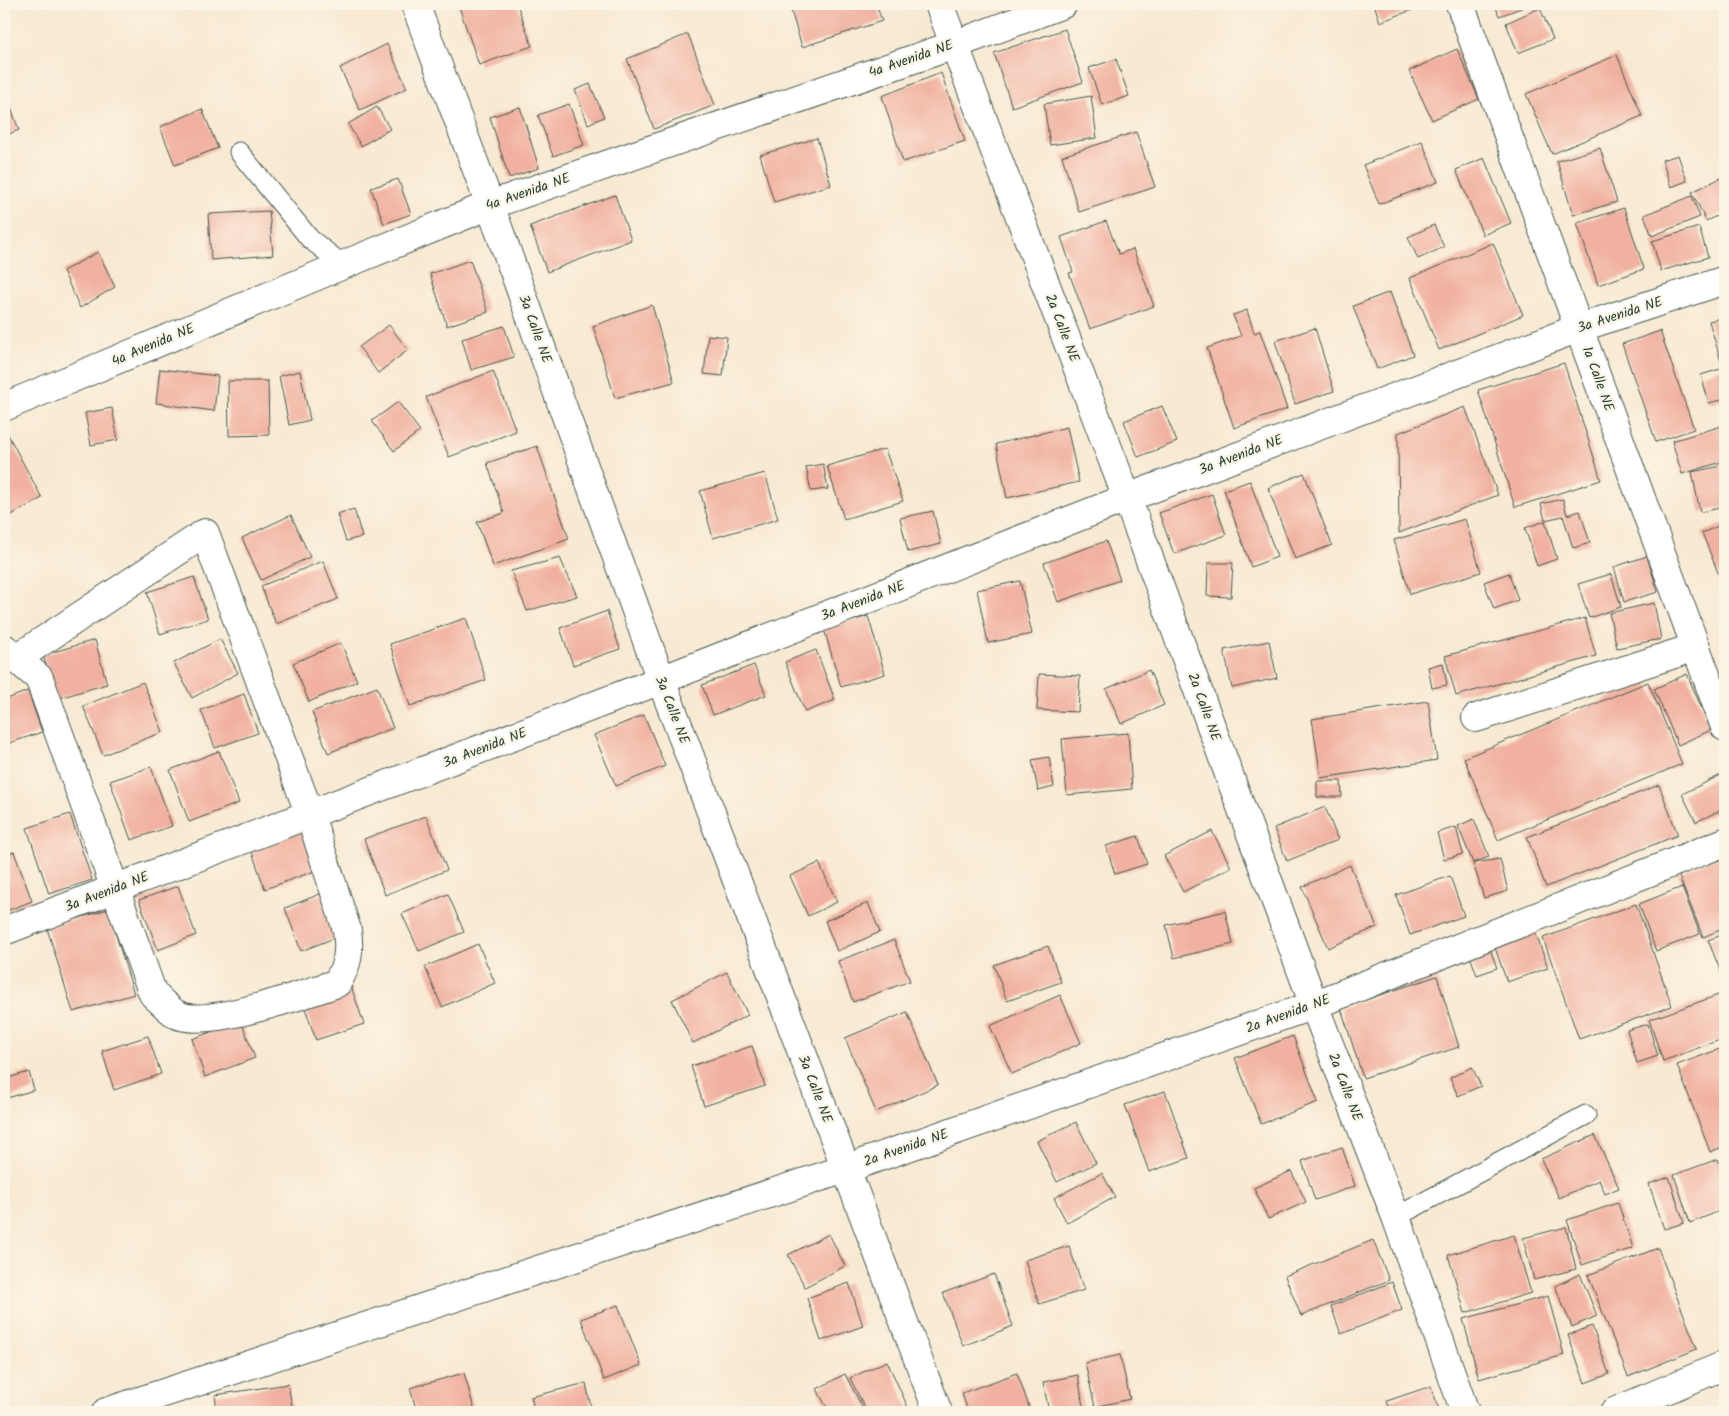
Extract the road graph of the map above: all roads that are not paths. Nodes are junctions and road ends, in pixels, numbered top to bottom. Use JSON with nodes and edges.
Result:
{"nodes":[{"id":1,"x":415,"y":4,"type":"edge"},
{"id":2,"x":938,"y":4,"type":"edge"},
{"id":3,"x":1063,"y":4,"type":"edge"},
{"id":4,"x":1460,"y":4,"type":"edge"},
{"id":5,"x":954,"y":45,"type":"junction"},
{"id":6,"x":239,"y":152,"type":"dead end"},
{"id":7,"x":490,"y":205,"type":"junction"},
{"id":8,"x":343,"y":265,"type":"junction"},
{"id":9,"x":1725,"y":280,"type":"edge"},
{"id":10,"x":1579,"y":328,"type":"junction"},
{"id":11,"x":4,"y":407,"type":"edge"},
{"id":12,"x":1127,"y":498,"type":"junction"},
{"id":13,"x":1696,"y":647,"type":"junction"},
{"id":14,"x":10,"y":653,"type":"edge"},
{"id":15,"x":661,"y":680,"type":"junction"},
{"id":16,"x":1476,"y":718,"type":"dead end"},
{"id":17,"x":1725,"y":727,"type":"edge"},
{"id":18,"x":310,"y":815,"type":"junction"},
{"id":19,"x":1725,"y":842,"type":"edge"},
{"id":20,"x":114,"y":889,"type":"junction"},
{"id":21,"x":4,"y":932,"type":"edge"},
{"id":22,"x":1314,"y":1006,"type":"junction"},
{"id":23,"x":1586,"y":1115,"type":"dead end"},
{"id":24,"x":845,"y":1169,"type":"junction"},
{"id":25,"x":1396,"y":1218,"type":"junction"},
{"id":26,"x":1725,"y":1365,"type":"edge"},
{"id":27,"x":106,"y":1412,"type":"edge"},
{"id":28,"x":938,"y":1412,"type":"edge"},
{"id":29,"x":1465,"y":1412,"type":"edge"},
{"id":30,"x":1614,"y":1412,"type":"edge"}],
"edges":[{"from":1,"to":7,"type":"street","name":"3a Calle NE"},
{"from":2,"to":5,"type":"street","name":"2a Calle NE"},
{"from":3,"to":5,"type":"street","name":"4a Avenida NE"},
{"from":4,"to":10,"type":"street","name":"1a Calle NE"},
{"from":5,"to":7,"type":"street","name":"4a Avenida NE"},
{"from":5,"to":12,"type":"street","name":"2a Calle NE"},
{"from":6,"to":8,"type":"lane"},
{"from":7,"to":8,"type":"street","name":"4a Avenida NE"},
{"from":7,"to":15,"type":"street","name":"3a Calle NE"},
{"from":8,"to":11,"type":"street","name":"4a Avenida NE"},
{"from":9,"to":10,"type":"street","name":"3a Avenida NE"},
{"from":10,"to":12,"type":"street","name":"3a Avenida NE"},
{"from":10,"to":13,"type":"street","name":"1a Calle NE"},
{"from":12,"to":15,"type":"street","name":"3a Avenida NE"},
{"from":12,"to":22,"type":"street","name":"2a Calle NE"},
{"from":13,"to":16,"type":"street"},
{"from":13,"to":17,"type":"street","name":"1a Calle NE"},
{"from":14,"to":18,"type":"street"},
{"from":14,"to":20,"type":"street"},
{"from":15,"to":18,"type":"street","name":"3a Avenida NE"},
{"from":15,"to":24,"type":"street","name":"3a Calle NE"},
{"from":18,"to":20,"type":"street","name":"3a Avenida NE"},
{"from":18,"to":20,"type":"street"},
{"from":19,"to":22,"type":"street","name":"2a Avenida NE"},
{"from":20,"to":21,"type":"street","name":"3a Avenida NE"},
{"from":22,"to":24,"type":"street","name":"2a Avenida NE"},
{"from":22,"to":25,"type":"street","name":"2a Calle NE"},
{"from":23,"to":25,"type":"lane"},
{"from":24,"to":27,"type":"street","name":"2a Avenida NE"},
{"from":24,"to":28,"type":"street","name":"3a Calle NE"},
{"from":25,"to":29,"type":"street","name":"2a Calle NE"},
{"from":26,"to":30,"type":"street"}]}
